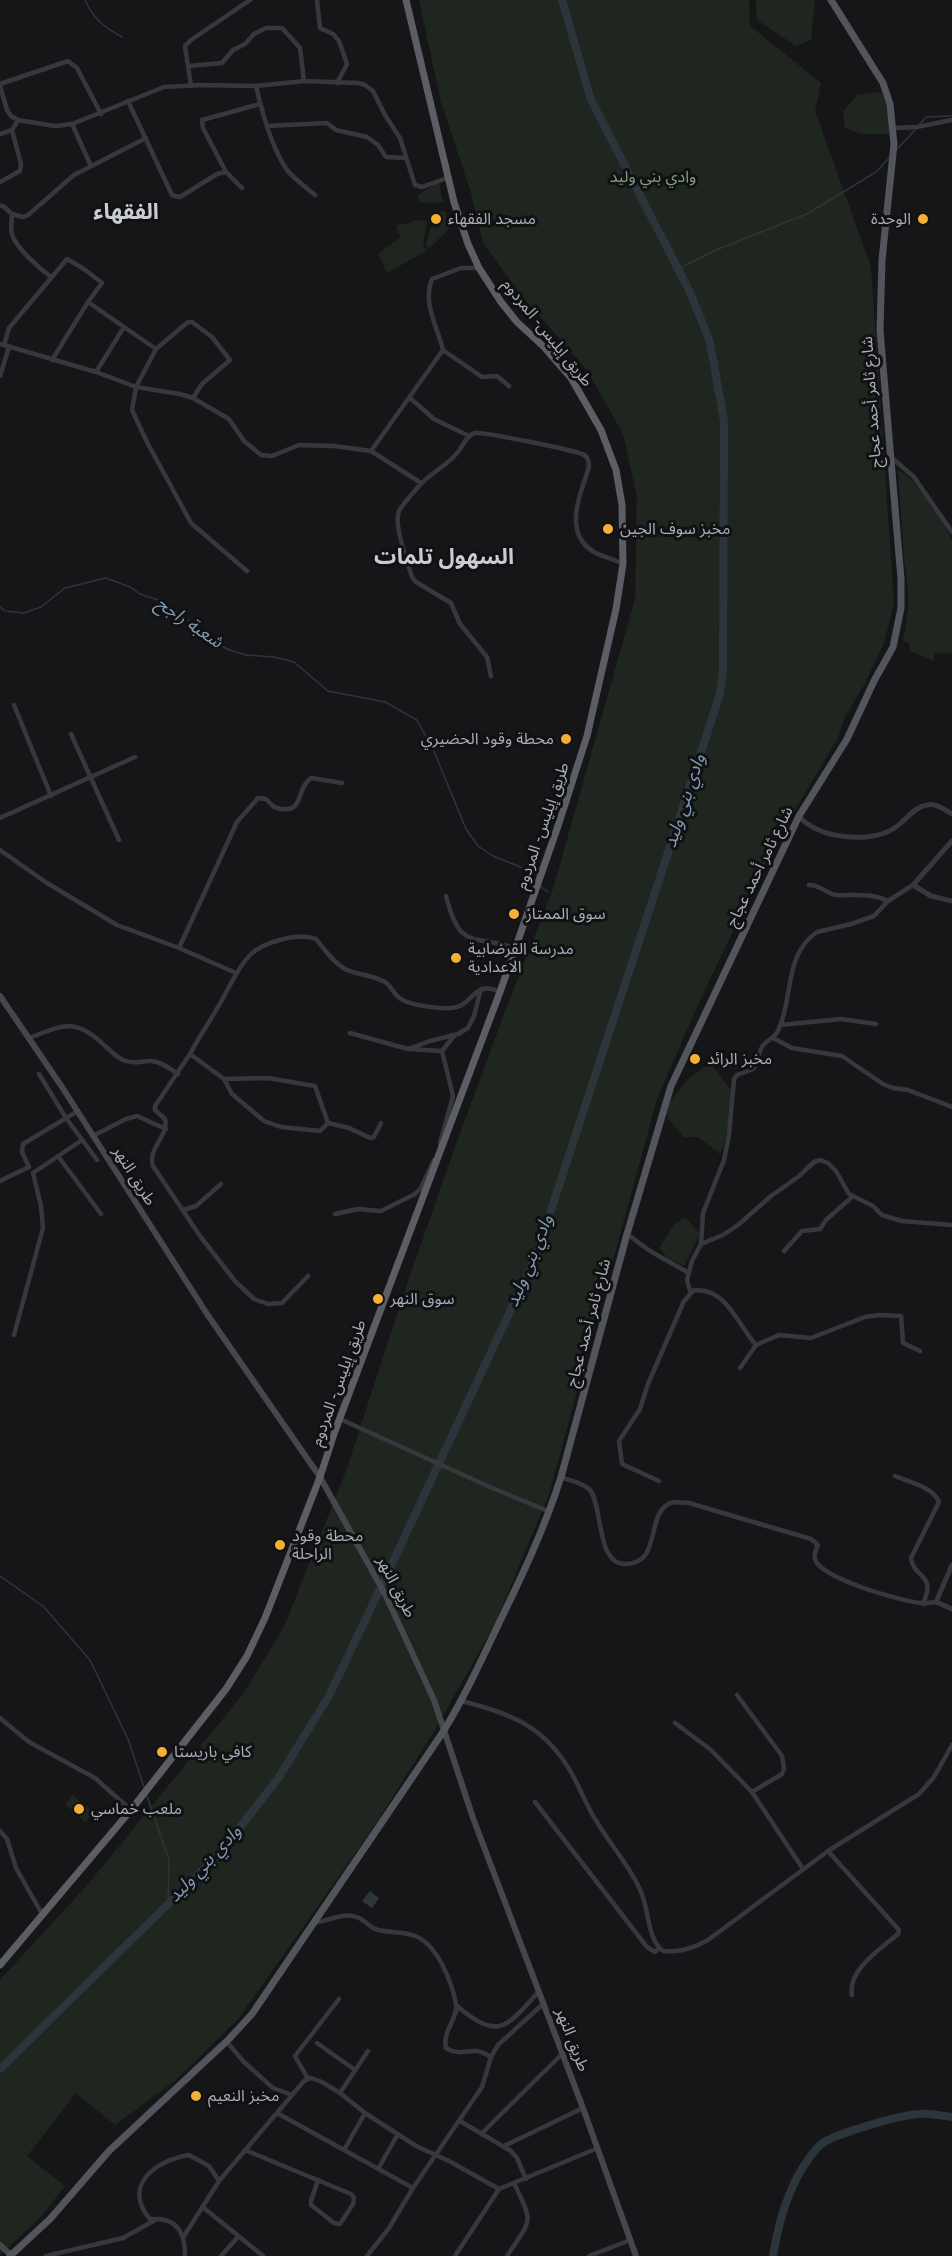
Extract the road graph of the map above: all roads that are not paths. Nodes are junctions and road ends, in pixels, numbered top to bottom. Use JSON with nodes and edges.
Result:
{"nodes":[{"id":1,"x":250,"y":0,"type":"edge"},
{"id":2,"x":317,"y":0,"type":"edge"},
{"id":3,"x":406,"y":0,"type":"edge"},
{"id":4,"x":831,"y":0,"type":"edge"},
{"id":5,"x":188,"y":66,"type":"junction"},
{"id":6,"x":304,"y":81,"type":"junction"},
{"id":7,"x":337,"y":83,"type":"junction"},
{"id":8,"x":0,"y":85,"type":"edge"},
{"id":9,"x":191,"y":86,"type":"junction"},
{"id":10,"x":256,"y":86,"type":"junction"},
{"id":11,"x":128,"y":101,"type":"junction"},
{"id":12,"x":260,"y":104,"type":"junction"},
{"id":13,"x":101,"y":114,"type":"junction"},
{"id":14,"x":18,"y":120,"type":"junction"},
{"id":15,"x":952,"y":120,"type":"edge"},
{"id":16,"x":72,"y":124,"type":"junction"},
{"id":17,"x":267,"y":126,"type":"junction"},
{"id":18,"x":894,"y":128,"type":"junction"},
{"id":19,"x":12,"y":130,"type":"junction"},
{"id":20,"x":0,"y":134,"type":"edge"},
{"id":21,"x":146,"y":138,"type":"junction"},
{"id":22,"x":406,"y":158,"type":"junction"},
{"id":23,"x":91,"y":166,"type":"junction"},
{"id":24,"x":226,"y":172,"type":"junction"},
{"id":25,"x":450,"y":177,"type":"junction"},
{"id":26,"x":0,"y":182,"type":"edge"},
{"id":27,"x":242,"y":188,"type":"dead end"},
{"id":28,"x":315,"y":195,"type":"dead end"},
{"id":29,"x":0,"y":206,"type":"edge"},
{"id":30,"x":12,"y":214,"type":"junction"},
{"id":31,"x":479,"y":268,"type":"junction"},
{"id":32,"x":51,"y":277,"type":"junction"},
{"id":33,"x":88,"y":302,"type":"junction"},
{"id":34,"x":124,"y":327,"type":"junction"},
{"id":35,"x":4,"y":345,"type":"edge"},
{"id":36,"x":156,"y":349,"type":"junction"},
{"id":37,"x":443,"y":350,"type":"junction"},
{"id":38,"x":52,"y":360,"type":"junction"},
{"id":39,"x":96,"y":372,"type":"junction"},
{"id":40,"x":0,"y":376,"type":"edge"},
{"id":41,"x":509,"y":386,"type":"dead end"},
{"id":42,"x":136,"y":387,"type":"junction"},
{"id":43,"x":193,"y":398,"type":"junction"},
{"id":44,"x":410,"y":398,"type":"junction"},
{"id":45,"x":469,"y":436,"type":"junction"},
{"id":46,"x":371,"y":451,"type":"junction"},
{"id":47,"x":890,"y":456,"type":"junction"},
{"id":48,"x":421,"y":483,"type":"junction"},
{"id":49,"x":952,"y":532,"type":"edge"},
{"id":50,"x":623,"y":564,"type":"junction"},
{"id":51,"x":247,"y":571,"type":"dead end"},
{"id":52,"x":491,"y":676,"type":"dead end"},
{"id":53,"x":14,"y":705,"type":"dead end"},
{"id":54,"x":71,"y":734,"type":"dead end"},
{"id":55,"x":135,"y":757,"type":"dead end"},
{"id":56,"x":89,"y":777,"type":"junction"},
{"id":57,"x":342,"y":783,"type":"dead end"},
{"id":58,"x":51,"y":796,"type":"junction"},
{"id":59,"x":952,"y":814,"type":"edge"},
{"id":60,"x":799,"y":816,"type":"junction"},
{"id":61,"x":0,"y":818,"type":"edge"},
{"id":62,"x":119,"y":840,"type":"dead end"},
{"id":63,"x":951,"y":844,"type":"edge"},
{"id":64,"x":0,"y":850,"type":"edge"},
{"id":65,"x":809,"y":885,"type":"dead end"},
{"id":66,"x":913,"y":885,"type":"junction"},
{"id":67,"x":446,"y":896,"type":"dead end"},
{"id":68,"x":888,"y":901,"type":"junction"},
{"id":69,"x":952,"y":901,"type":"edge"},
{"id":70,"x":179,"y":948,"type":"junction"},
{"id":71,"x":515,"y":948,"type":"junction"},
{"id":72,"x":236,"y":974,"type":"junction"},
{"id":73,"x":481,"y":989,"type":"junction"},
{"id":74,"x":500,"y":992,"type":"junction"},
{"id":75,"x":0,"y":996,"type":"edge"},
{"id":76,"x":876,"y":1024,"type":"dead end"},
{"id":77,"x":780,"y":1025,"type":"junction"},
{"id":78,"x":350,"y":1033,"type":"dead end"},
{"id":79,"x":453,"y":1036,"type":"junction"},
{"id":80,"x":29,"y":1038,"type":"junction"},
{"id":81,"x":773,"y":1038,"type":"junction"},
{"id":82,"x":408,"y":1049,"type":"junction"},
{"id":83,"x":442,"y":1051,"type":"junction"},
{"id":84,"x":190,"y":1054,"type":"junction"},
{"id":85,"x":39,"y":1074,"type":"dead end"},
{"id":86,"x":178,"y":1074,"type":"junction"},
{"id":87,"x":224,"y":1079,"type":"junction"},
{"id":88,"x":952,"y":1107,"type":"edge"},
{"id":89,"x":78,"y":1111,"type":"junction"},
{"id":90,"x":66,"y":1118,"type":"junction"},
{"id":91,"x":328,"y":1123,"type":"junction"},
{"id":92,"x":381,"y":1123,"type":"dead end"},
{"id":93,"x":165,"y":1128,"type":"junction"},
{"id":94,"x":93,"y":1137,"type":"junction"},
{"id":95,"x":82,"y":1140,"type":"junction"},
{"id":96,"x":440,"y":1148,"type":"junction"},
{"id":97,"x":58,"y":1156,"type":"junction"},
{"id":98,"x":97,"y":1160,"type":"dead end"},
{"id":99,"x":29,"y":1167,"type":"junction"},
{"id":100,"x":33,"y":1173,"type":"junction"},
{"id":101,"x":0,"y":1181,"type":"edge"},
{"id":102,"x":220,"y":1184,"type":"dead end"},
{"id":103,"x":852,"y":1197,"type":"junction"},
{"id":104,"x":184,"y":1210,"type":"junction"},
{"id":105,"x":101,"y":1214,"type":"dead end"},
{"id":106,"x":335,"y":1214,"type":"dead end"},
{"id":107,"x":952,"y":1225,"type":"edge"},
{"id":108,"x":627,"y":1234,"type":"junction"},
{"id":109,"x":701,"y":1244,"type":"junction"},
{"id":110,"x":784,"y":1251,"type":"dead end"},
{"id":111,"x":689,"y":1273,"type":"junction"},
{"id":112,"x":308,"y":1276,"type":"dead end"},
{"id":113,"x":694,"y":1290,"type":"junction"},
{"id":114,"x":14,"y":1335,"type":"dead end"},
{"id":115,"x":756,"y":1345,"type":"junction"},
{"id":116,"x":920,"y":1351,"type":"dead end"},
{"id":117,"x":740,"y":1368,"type":"dead end"},
{"id":118,"x":340,"y":1419,"type":"junction"},
{"id":119,"x":895,"y":1476,"type":"dead end"},
{"id":120,"x":320,"y":1477,"type":"junction"},
{"id":121,"x":561,"y":1477,"type":"junction"},
{"id":122,"x":659,"y":1481,"type":"dead end"},
{"id":123,"x":550,"y":1512,"type":"junction"},
{"id":124,"x":952,"y":1565,"type":"edge"},
{"id":125,"x":936,"y":1602,"type":"junction"},
{"id":126,"x":923,"y":1604,"type":"junction"},
{"id":127,"x":952,"y":1609,"type":"edge"},
{"id":128,"x":466,"y":1691,"type":"junction"},
{"id":129,"x":736,"y":1695,"type":"dead end"},
{"id":130,"x":462,"y":1701,"type":"junction"},
{"id":131,"x":474,"y":1704,"type":"junction"},
{"id":132,"x":0,"y":1718,"type":"edge"},
{"id":133,"x":675,"y":1724,"type":"dead end"},
{"id":134,"x":443,"y":1732,"type":"junction"},
{"id":135,"x":952,"y":1745,"type":"edge"},
{"id":136,"x":752,"y":1792,"type":"junction"},
{"id":137,"x":535,"y":1802,"type":"dead end"},
{"id":138,"x":131,"y":1810,"type":"junction"},
{"id":139,"x":1,"y":1833,"type":"edge"},
{"id":140,"x":828,"y":1851,"type":"junction"},
{"id":141,"x":803,"y":1869,"type":"junction"},
{"id":142,"x":42,"y":1914,"type":"junction"},
{"id":143,"x":315,"y":1923,"type":"junction"},
{"id":144,"x":659,"y":1948,"type":"junction"},
{"id":145,"x":0,"y":1965,"type":"edge"},
{"id":146,"x":539,"y":1991,"type":"junction"},
{"id":147,"x":852,"y":1995,"type":"dead end"},
{"id":148,"x":339,"y":1999,"type":"dead end"},
{"id":149,"x":544,"y":2003,"type":"junction"},
{"id":150,"x":457,"y":2006,"type":"junction"},
{"id":151,"x":226,"y":2041,"type":"junction"},
{"id":152,"x":317,"y":2043,"type":"dead end"},
{"id":153,"x":368,"y":2051,"type":"dead end"},
{"id":154,"x":563,"y":2053,"type":"junction"},
{"id":155,"x":491,"y":2057,"type":"junction"},
{"id":156,"x":355,"y":2070,"type":"junction"},
{"id":157,"x":308,"y":2079,"type":"junction"},
{"id":158,"x":340,"y":2093,"type":"junction"},
{"id":159,"x":292,"y":2095,"type":"junction"},
{"id":160,"x":583,"y":2108,"type":"junction"},
{"id":161,"x":277,"y":2113,"type":"junction"},
{"id":162,"x":365,"y":2113,"type":"junction"},
{"id":163,"x":459,"y":2121,"type":"junction"},
{"id":164,"x":398,"y":2134,"type":"junction"},
{"id":165,"x":482,"y":2134,"type":"junction"},
{"id":166,"x":504,"y":2146,"type":"junction"},
{"id":167,"x":598,"y":2148,"type":"junction"},
{"id":168,"x":245,"y":2150,"type":"junction"},
{"id":169,"x":344,"y":2150,"type":"junction"},
{"id":170,"x":436,"y":2156,"type":"junction"},
{"id":171,"x":378,"y":2169,"type":"junction"},
{"id":172,"x":526,"y":2179,"type":"junction"},
{"id":173,"x":318,"y":2180,"type":"junction"},
{"id":174,"x":219,"y":2181,"type":"junction"},
{"id":175,"x":514,"y":2183,"type":"junction"},
{"id":176,"x":413,"y":2188,"type":"junction"},
{"id":177,"x":499,"y":2189,"type":"junction"},
{"id":178,"x":204,"y":2208,"type":"junction"},
{"id":179,"x":157,"y":2219,"type":"junction"},
{"id":180,"x":184,"y":2236,"type":"junction"},
{"id":181,"x":238,"y":2237,"type":"junction"},
{"id":182,"x":630,"y":2240,"type":"junction"},
{"id":183,"x":0,"y":2245,"type":"edge"},
{"id":184,"x":12,"y":2256,"type":"edge"},
{"id":185,"x":46,"y":2256,"type":"edge"},
{"id":186,"x":185,"y":2256,"type":"edge"},
{"id":187,"x":221,"y":2256,"type":"edge"},
{"id":188,"x":263,"y":2256,"type":"edge"},
{"id":189,"x":367,"y":2256,"type":"edge"},
{"id":190,"x":455,"y":2256,"type":"edge"},
{"id":191,"x":507,"y":2256,"type":"edge"},
{"id":192,"x":589,"y":2256,"type":"edge"},
{"id":193,"x":636,"y":2256,"type":"edge"}],
"edges":[{"from":1,"to":5,"type":"street"},
{"from":2,"to":7,"type":"street"},
{"from":3,"to":25,"type":"highway","name":"طريق إيليس- المردوم"},
{"from":4,"to":18,"type":"main road","name":"شارع ثامر أحمد عجاج"},
{"from":5,"to":6,"type":"street"},
{"from":5,"to":9,"type":"street"},
{"from":6,"to":7,"type":"street"},
{"from":6,"to":10,"type":"street"},
{"from":7,"to":22,"type":"street"},
{"from":8,"to":13,"type":"street"},
{"from":8,"to":14,"type":"street"},
{"from":9,"to":10,"type":"street"},
{"from":9,"to":11,"type":"street"},
{"from":10,"to":12,"type":"street"},
{"from":11,"to":13,"type":"street"},
{"from":11,"to":21,"type":"street"},
{"from":12,"to":17,"type":"street"},
{"from":12,"to":24,"type":"street"},
{"from":13,"to":16,"type":"street"},
{"from":14,"to":16,"type":"street"},
{"from":14,"to":19,"type":"street"},
{"from":15,"to":18,"type":"street"},
{"from":16,"to":23,"type":"street"},
{"from":17,"to":22,"type":"street"},
{"from":17,"to":28,"type":"street"},
{"from":18,"to":47,"type":"main road","name":"شارع ثامر أحمد عجاج"},
{"from":19,"to":20,"type":"street"},
{"from":19,"to":26,"type":"street"},
{"from":21,"to":23,"type":"street"},
{"from":21,"to":24,"type":"street"},
{"from":22,"to":25,"type":"street"},
{"from":23,"to":30,"type":"street"},
{"from":24,"to":27,"type":"street"},
{"from":25,"to":31,"type":"highway","name":"طريق إيليس- المردوم"},
{"from":29,"to":30,"type":"street"},
{"from":30,"to":32,"type":"street"},
{"from":31,"to":37,"type":"street"},
{"from":31,"to":50,"type":"highway","name":"طريق إيليس- المردوم"},
{"from":32,"to":33,"type":"street"},
{"from":32,"to":35,"type":"street"},
{"from":33,"to":34,"type":"street"},
{"from":33,"to":38,"type":"street"},
{"from":34,"to":36,"type":"street"},
{"from":34,"to":39,"type":"street"},
{"from":35,"to":38,"type":"street"},
{"from":35,"to":40,"type":"street"},
{"from":36,"to":42,"type":"street"},
{"from":36,"to":43,"type":"street"},
{"from":37,"to":41,"type":"street"},
{"from":37,"to":44,"type":"street"},
{"from":38,"to":39,"type":"street"},
{"from":39,"to":42,"type":"street"},
{"from":42,"to":43,"type":"street"},
{"from":42,"to":51,"type":"street"},
{"from":43,"to":46,"type":"street"},
{"from":44,"to":45,"type":"street"},
{"from":44,"to":46,"type":"street"},
{"from":45,"to":48,"type":"street"},
{"from":45,"to":50,"type":"street"},
{"from":46,"to":48,"type":"street"},
{"from":47,"to":49,"type":"street"},
{"from":47,"to":60,"type":"main road","name":"شارع ثامر أحمد عجاج"},
{"from":48,"to":52,"type":"street"},
{"from":50,"to":71,"type":"highway","name":"طريق إيليس- المردوم"},
{"from":53,"to":58,"type":"street"},
{"from":54,"to":56,"type":"street"},
{"from":55,"to":56,"type":"street"},
{"from":56,"to":58,"type":"street"},
{"from":56,"to":62,"type":"street"},
{"from":57,"to":70,"type":"street"},
{"from":58,"to":61,"type":"street"},
{"from":59,"to":60,"type":"street"},
{"from":60,"to":108,"type":"main road","name":"شارع ثامر أحمد عجاج"},
{"from":63,"to":66,"type":"street"},
{"from":64,"to":70,"type":"street"},
{"from":65,"to":68,"type":"street"},
{"from":66,"to":68,"type":"street"},
{"from":66,"to":69,"type":"street"},
{"from":67,"to":71,"type":"street"},
{"from":68,"to":77,"type":"street"},
{"from":70,"to":72,"type":"street"},
{"from":71,"to":74,"type":"highway","name":"طريق إيليس- المردوم"},
{"from":72,"to":73,"type":"street"},
{"from":72,"to":84,"type":"street"},
{"from":73,"to":74,"type":"street"},
{"from":73,"to":79,"type":"street"},
{"from":74,"to":96,"type":"highway","name":"طريق إيليس- المردوم"},
{"from":75,"to":80,"type":"main road","name":"طريق النهر"},
{"from":76,"to":77,"type":"street"},
{"from":77,"to":81,"type":"street"},
{"from":78,"to":82,"type":"street"},
{"from":79,"to":82,"type":"street"},
{"from":79,"to":83,"type":"street"},
{"from":80,"to":86,"type":"street"},
{"from":80,"to":89,"type":"main road","name":"طريق النهر"},
{"from":81,"to":88,"type":"street"},
{"from":81,"to":109,"type":"street"},
{"from":82,"to":83,"type":"street"},
{"from":83,"to":96,"type":"street"},
{"from":84,"to":86,"type":"street"},
{"from":84,"to":87,"type":"street"},
{"from":85,"to":90,"type":"street"},
{"from":86,"to":93,"type":"street"},
{"from":87,"to":91,"type":"street"},
{"from":87,"to":91,"type":"street"},
{"from":89,"to":90,"type":"street"},
{"from":89,"to":94,"type":"main road","name":"طريق النهر"},
{"from":90,"to":95,"type":"street"},
{"from":90,"to":99,"type":"street"},
{"from":91,"to":92,"type":"street"},
{"from":93,"to":94,"type":"street"},
{"from":93,"to":104,"type":"street"},
{"from":94,"to":120,"type":"main road","name":"طريق النهر"},
{"from":95,"to":97,"type":"street"},
{"from":95,"to":98,"type":"street"},
{"from":96,"to":106,"type":"street"},
{"from":96,"to":118,"type":"highway","name":"طريق إيليس- المردوم"},
{"from":97,"to":100,"type":"street"},
{"from":97,"to":105,"type":"street"},
{"from":99,"to":100,"type":"street"},
{"from":99,"to":101,"type":"street"},
{"from":100,"to":114,"type":"street"},
{"from":102,"to":104,"type":"street"},
{"from":103,"to":107,"type":"street"},
{"from":103,"to":109,"type":"street"},
{"from":103,"to":110,"type":"street"},
{"from":104,"to":112,"type":"street"},
{"from":108,"to":111,"type":"street"},
{"from":108,"to":121,"type":"main road","name":"شارع ثامر أحمد عجاج"},
{"from":109,"to":111,"type":"street"},
{"from":111,"to":113,"type":"street"},
{"from":113,"to":115,"type":"street"},
{"from":113,"to":122,"type":"street"},
{"from":115,"to":116,"type":"street"},
{"from":115,"to":117,"type":"street"},
{"from":118,"to":120,"type":"highway","name":"طريق إيليس- المردوم"},
{"from":118,"to":123,"type":"street"},
{"from":119,"to":126,"type":"street"},
{"from":120,"to":134,"type":"main road","name":"طريق النهر"},
{"from":120,"to":138,"type":"highway","name":"طريق إيليس- المردوم"},
{"from":121,"to":123,"type":"main road","name":"شارع ثامر أحمد عجاج"},
{"from":121,"to":126,"type":"street"},
{"from":123,"to":128,"type":"main road","name":"شارع ثامر أحمد عجاج"},
{"from":124,"to":125,"type":"street"},
{"from":125,"to":126,"type":"street"},
{"from":125,"to":127,"type":"street"},
{"from":128,"to":130,"type":"main road","name":"شارع ثامر أحمد عجاج"},
{"from":128,"to":131,"type":"street"},
{"from":129,"to":136,"type":"street"},
{"from":130,"to":131,"type":"street"},
{"from":130,"to":134,"type":"main road","name":"شارع ثامر أحمد عجاج"},
{"from":131,"to":144,"type":"street"},
{"from":132,"to":138,"type":"street"},
{"from":133,"to":136,"type":"street"},
{"from":134,"to":143,"type":"main road","name":"شارع ثامر أحمد عجاج"},
{"from":134,"to":146,"type":"main road","name":"طريق النهر"},
{"from":135,"to":140,"type":"street"},
{"from":136,"to":141,"type":"street"},
{"from":137,"to":144,"type":"street"},
{"from":138,"to":142,"type":"highway","name":"طريق إيليس- المردوم"},
{"from":139,"to":142,"type":"street"},
{"from":140,"to":141,"type":"street"},
{"from":140,"to":147,"type":"street"},
{"from":141,"to":144,"type":"street"},
{"from":142,"to":145,"type":"highway","name":"طريق إيليس- المردوم"},
{"from":143,"to":150,"type":"street"},
{"from":143,"to":151,"type":"main road","name":"شارع ثامر أحمد عجاج"},
{"from":146,"to":149,"type":"main road","name":"طريق النهر"},
{"from":146,"to":150,"type":"street"},
{"from":148,"to":157,"type":"street"},
{"from":149,"to":154,"type":"main road","name":"طريق النهر"},
{"from":149,"to":155,"type":"street"},
{"from":150,"to":155,"type":"street"},
{"from":151,"to":159,"type":"street"},
{"from":151,"to":184,"type":"main road","name":"شارع ثامر أحمد عجاج"},
{"from":152,"to":156,"type":"street"},
{"from":153,"to":156,"type":"street"},
{"from":154,"to":160,"type":"main road","name":"طريق النهر"},
{"from":154,"to":165,"type":"street"},
{"from":155,"to":163,"type":"street"},
{"from":156,"to":158,"type":"street"},
{"from":157,"to":158,"type":"street"},
{"from":157,"to":159,"type":"street"},
{"from":158,"to":162,"type":"street"},
{"from":159,"to":161,"type":"street"},
{"from":160,"to":166,"type":"street"},
{"from":160,"to":167,"type":"main road","name":"طريق النهر"},
{"from":161,"to":168,"type":"street"},
{"from":161,"to":169,"type":"street"},
{"from":162,"to":164,"type":"street"},
{"from":162,"to":169,"type":"street"},
{"from":163,"to":165,"type":"street"},
{"from":163,"to":170,"type":"street"},
{"from":164,"to":170,"type":"street"},
{"from":164,"to":171,"type":"street"},
{"from":165,"to":166,"type":"street"},
{"from":166,"to":172,"type":"street"},
{"from":167,"to":172,"type":"street"},
{"from":167,"to":182,"type":"main road","name":"طريق النهر"},
{"from":168,"to":173,"type":"street"},
{"from":168,"to":174,"type":"street"},
{"from":169,"to":171,"type":"street"},
{"from":170,"to":176,"type":"street"},
{"from":170,"to":177,"type":"street"},
{"from":171,"to":176,"type":"street"},
{"from":172,"to":175,"type":"street"},
{"from":173,"to":173,"type":"street"},
{"from":174,"to":178,"type":"street"},
{"from":174,"to":179,"type":"street"},
{"from":175,"to":177,"type":"street"},
{"from":175,"to":191,"type":"street"},
{"from":176,"to":189,"type":"street"},
{"from":177,"to":190,"type":"street"},
{"from":178,"to":180,"type":"street"},
{"from":178,"to":181,"type":"street"},
{"from":179,"to":180,"type":"street"},
{"from":179,"to":185,"type":"street"},
{"from":180,"to":186,"type":"street"},
{"from":181,"to":187,"type":"street"},
{"from":181,"to":188,"type":"street"},
{"from":182,"to":192,"type":"street"},
{"from":182,"to":193,"type":"main road","name":"طريق النهر"},
{"from":183,"to":184,"type":"main road"}]}
